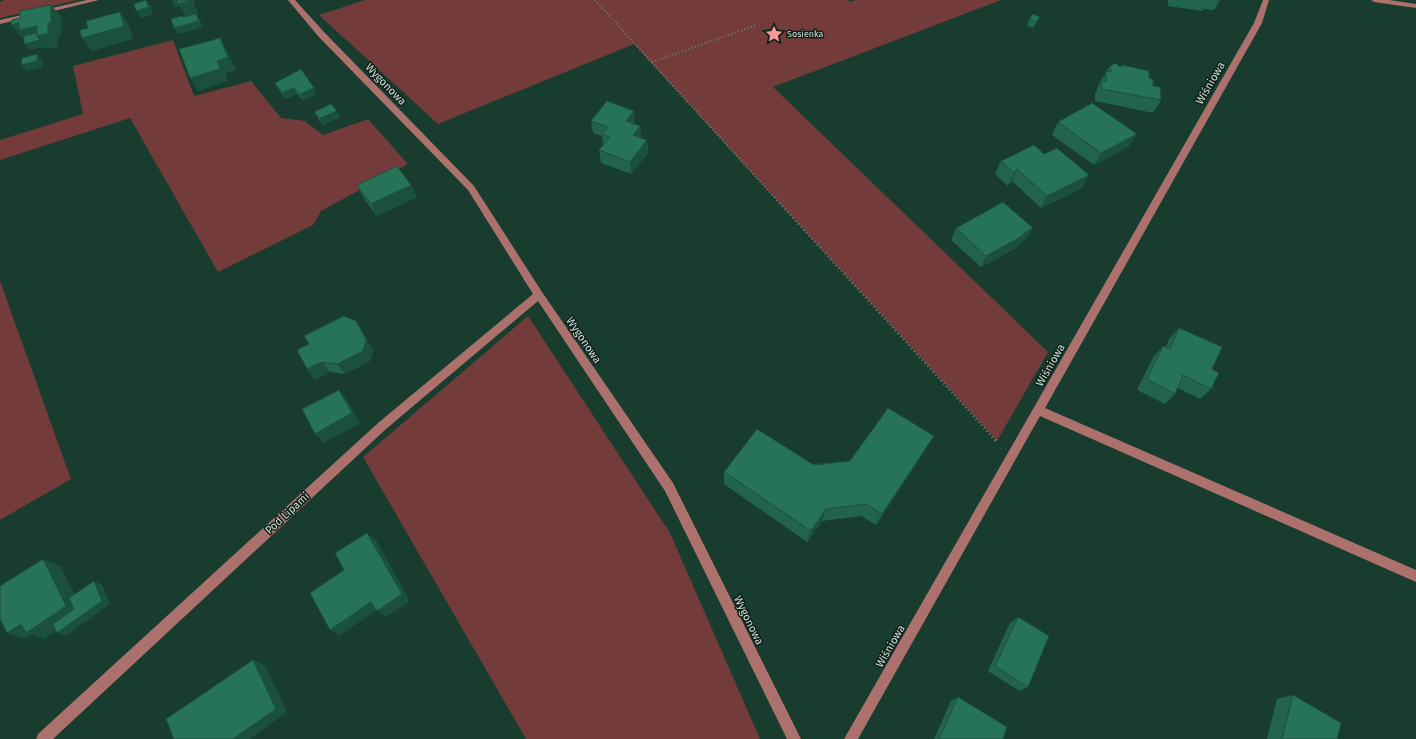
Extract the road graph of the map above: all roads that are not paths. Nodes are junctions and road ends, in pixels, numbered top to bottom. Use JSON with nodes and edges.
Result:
{"nodes":[{"id":1,"x":96,"y":0,"type":"edge"},
{"id":2,"x":291,"y":0,"type":"edge"},
{"id":3,"x":1266,"y":0,"type":"edge"},
{"id":4,"x":1374,"y":0,"type":"edge"},
{"id":5,"x":1416,"y":6,"type":"edge"},
{"id":6,"x":0,"y":22,"type":"edge"},
{"id":7,"x":539,"y":295,"type":"junction"},
{"id":8,"x":1038,"y":410,"type":"junction"},
{"id":9,"x":1416,"y":576,"type":"edge"},
{"id":10,"x":43,"y":739,"type":"edge"},
{"id":11,"x":794,"y":739,"type":"edge"},
{"id":12,"x":851,"y":739,"type":"edge"}],
"edges":[{"from":1,"to":6,"type":"street"},
{"from":2,"to":7,"type":"street","name":"Wygonowa"},
{"from":3,"to":8,"type":"street","name":"Wiśniowa"},
{"from":4,"to":5,"type":"street"},
{"from":7,"to":10,"type":"street","name":"Pod Lipami"},
{"from":7,"to":11,"type":"street","name":"Wygonowa"},
{"from":8,"to":9,"type":"street"},
{"from":8,"to":12,"type":"street","name":"Wiśniowa"}]}
